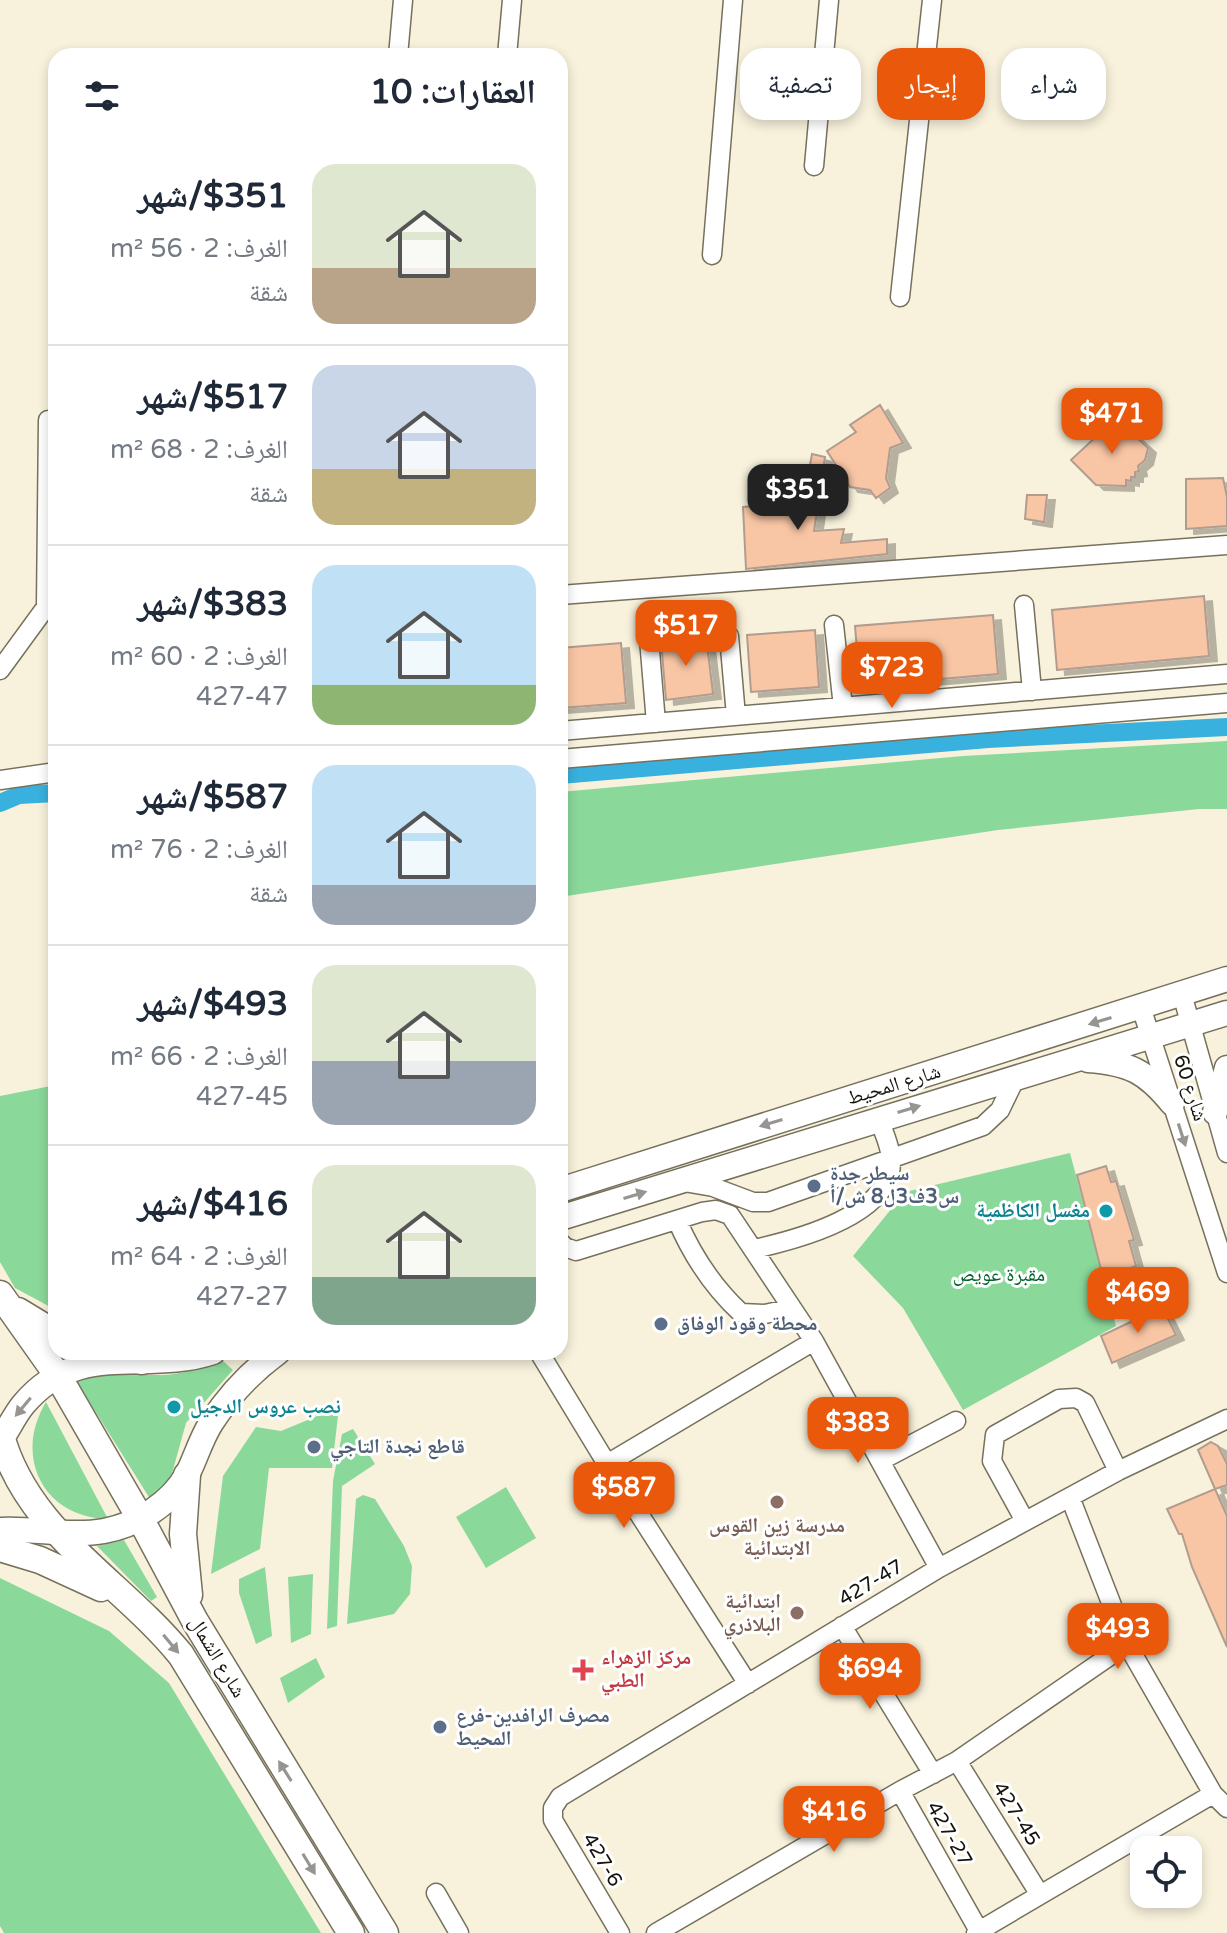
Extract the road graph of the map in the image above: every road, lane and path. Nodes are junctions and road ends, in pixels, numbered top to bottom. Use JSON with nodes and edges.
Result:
{"nodes":[{"id":1,"x":403,"y":0,"type":"edge"},
{"id":2,"x":512,"y":0,"type":"edge"},
{"id":3,"x":733,"y":0,"type":"edge"},
{"id":4,"x":829,"y":0,"type":"edge"},
{"id":5,"x":932,"y":0,"type":"edge"},
{"id":6,"x":399,"y":48,"type":"edge"},
{"id":7,"x":508,"y":48,"type":"edge"},
{"id":8,"x":814,"y":166,"type":"dead end"},
{"id":9,"x":712,"y":255,"type":"dead end"},
{"id":10,"x":900,"y":297,"type":"dead end"},
{"id":11,"x":1227,"y":545,"type":"edge"},
{"id":12,"x":568,"y":594,"type":"edge"},
{"id":13,"x":1024,"y":605,"type":"dead end"},
{"id":14,"x":48,"y":611,"type":"edge"},
{"id":15,"x":834,"y":625,"type":"dead end"},
{"id":16,"x":729,"y":636,"type":"dead end"},
{"id":17,"x":649,"y":639,"type":"dead end"},
{"id":18,"x":0,"y":670,"type":"edge"},
{"id":19,"x":1227,"y":674,"type":"edge"},
{"id":20,"x":1032,"y":691,"type":"junction"},
{"id":21,"x":1227,"y":703,"type":"edge"},
{"id":22,"x":843,"y":707,"type":"junction"},
{"id":23,"x":736,"y":716,"type":"junction"},
{"id":24,"x":656,"y":723,"type":"junction"},
{"id":25,"x":568,"y":730,"type":"edge"},
{"id":26,"x":568,"y":758,"type":"edge"},
{"id":27,"x":48,"y":773,"type":"edge"},
{"id":28,"x":0,"y":780,"type":"edge"},
{"id":29,"x":1227,"y":979,"type":"edge"},
{"id":30,"x":1182,"y":994,"type":"junction"},
{"id":31,"x":1141,"y":1007,"type":"junction"},
{"id":32,"x":1227,"y":1013,"type":"edge"},
{"id":33,"x":1191,"y":1024,"type":"junction"},
{"id":34,"x":1151,"y":1037,"type":"junction"},
{"id":35,"x":1073,"y":1059,"type":"junction"},
{"id":36,"x":1227,"y":1068,"type":"edge"},
{"id":37,"x":1016,"y":1077,"type":"junction"},
{"id":38,"x":858,"y":1096,"type":"junction"},
{"id":39,"x":1172,"y":1103,"type":"junction"},
{"id":40,"x":828,"y":1106,"type":"junction"},
{"id":41,"x":1215,"y":1112,"type":"junction"},
{"id":42,"x":874,"y":1120,"type":"junction"},
{"id":43,"x":833,"y":1134,"type":"junction"},
{"id":44,"x":1227,"y":1153,"type":"edge"},
{"id":45,"x":892,"y":1158,"type":"junction"},
{"id":46,"x":677,"y":1182,"type":"junction"},
{"id":47,"x":568,"y":1187,"type":"edge"},
{"id":48,"x":568,"y":1216,"type":"edge"},
{"id":49,"x":677,"y":1220,"type":"junction"},
{"id":50,"x":568,"y":1248,"type":"edge"},
{"id":51,"x":754,"y":1249,"type":"junction"},
{"id":52,"x":1227,"y":1273,"type":"edge"},
{"id":53,"x":2,"y":1298,"type":"edge"},
{"id":54,"x":792,"y":1308,"type":"junction"},
{"id":55,"x":48,"y":1329,"type":"edge"},
{"id":56,"x":814,"y":1341,"type":"junction"},
{"id":57,"x":138,"y":1360,"type":"edge"},
{"id":58,"x":183,"y":1360,"type":"edge"},
{"id":59,"x":266,"y":1360,"type":"edge"},
{"id":60,"x":544,"y":1360,"type":"edge"},
{"id":61,"x":142,"y":1361,"type":"junction"},
{"id":62,"x":58,"y":1376,"type":"junction"},
{"id":63,"x":1227,"y":1419,"type":"edge"},
{"id":64,"x":956,"y":1421,"type":"dead end"},
{"id":65,"x":1,"y":1438,"type":"edge"},
{"id":66,"x":880,"y":1461,"type":"junction"},
{"id":67,"x":607,"y":1464,"type":"junction"},
{"id":68,"x":1118,"y":1471,"type":"junction"},
{"id":69,"x":187,"y":1475,"type":"junction"},
{"id":70,"x":1070,"y":1497,"type":"junction"},
{"id":71,"x":140,"y":1518,"type":"junction"},
{"id":72,"x":1025,"y":1521,"type":"junction"},
{"id":73,"x":0,"y":1530,"type":"edge"},
{"id":74,"x":55,"y":1531,"type":"junction"},
{"id":75,"x":0,"y":1548,"type":"edge"},
{"id":76,"x":939,"y":1568,"type":"junction"},
{"id":77,"x":136,"y":1611,"type":"junction"},
{"id":78,"x":195,"y":1621,"type":"junction"},
{"id":79,"x":842,"y":1626,"type":"junction"},
{"id":80,"x":1127,"y":1644,"type":"junction"},
{"id":81,"x":748,"y":1684,"type":"junction"},
{"id":82,"x":957,"y":1761,"type":"junction"},
{"id":83,"x":933,"y":1774,"type":"junction"},
{"id":84,"x":900,"y":1791,"type":"junction"},
{"id":85,"x":1213,"y":1794,"type":"junction"},
{"id":86,"x":553,"y":1808,"type":"joint"},
{"id":87,"x":1227,"y":1808,"type":"edge"},
{"id":88,"x":436,"y":1893,"type":"dead end"},
{"id":89,"x":1040,"y":1895,"type":"junction"},
{"id":90,"x":977,"y":1932,"type":"edge"},
{"id":91,"x":351,"y":1933,"type":"edge"},
{"id":92,"x":385,"y":1933,"type":"edge"},
{"id":93,"x":459,"y":1933,"type":"edge"},
{"id":94,"x":620,"y":1933,"type":"edge"},
{"id":95,"x":656,"y":1933,"type":"edge"}],
"edges":[{"from":1,"to":6,"type":"street"},
{"from":2,"to":7,"type":"street"},
{"from":3,"to":9,"type":"street"},
{"from":4,"to":8,"type":"street"},
{"from":5,"to":10,"type":"street"},
{"from":11,"to":12,"type":"street"},
{"from":13,"to":20,"type":"street"},
{"from":14,"to":18,"type":"street"},
{"from":15,"to":22,"type":"street"},
{"from":16,"to":23,"type":"street"},
{"from":17,"to":24,"type":"street"},
{"from":19,"to":20,"type":"street"},
{"from":20,"to":22,"type":"street"},
{"from":21,"to":26,"type":"street"},
{"from":22,"to":23,"type":"street"},
{"from":23,"to":24,"type":"street"},
{"from":24,"to":25,"type":"street"},
{"from":27,"to":28,"type":"street"},
{"from":29,"to":30,"type":"main road","name":"شارع المحيط"},
{"from":30,"to":31,"type":"main road","name":"شارع المحيط"},
{"from":30,"to":33,"type":"street","name":"شارع 60"},
{"from":31,"to":34,"type":"street","name":"شارع 60"},
{"from":31,"to":38,"type":"main road","name":"شارع المحيط","one_way":true},
{"from":32,"to":33,"type":"main road","name":"شارع المحيط"},
{"from":33,"to":34,"type":"main road","name":"شارع المحيط"},
{"from":33,"to":41,"type":"street","name":"شارع 60"},
{"from":34,"to":35,"type":"main road","name":"شارع المحيط"},
{"from":34,"to":39,"type":"street","name":"شارع 60"},
{"from":35,"to":37,"type":"main road","name":"شارع المحيط"},
{"from":35,"to":39,"type":"main road"},
{"from":36,"to":41,"type":"main road"},
{"from":42,"to":37,"type":"main road","name":"شارع المحيط","one_way":true},
{"from":37,"to":45,"type":"street"},
{"from":38,"to":40,"type":"main road","name":"شارع المحيط"},
{"from":38,"to":42,"type":"main road"},
{"from":39,"to":52,"type":"street","name":"شارع 60","one_way":true},
{"from":40,"to":43,"type":"main road"},
{"from":40,"to":47,"type":"main road","name":"شارع المحيط","one_way":true},
{"from":41,"to":44,"type":"street","name":"شارع 60"},
{"from":42,"to":43,"type":"main road","name":"شارع المحيط"},
{"from":42,"to":45,"type":"street"},
{"from":43,"to":46,"type":"main road","name":"شارع المحيط"},
{"from":45,"to":46,"type":"street"},
{"from":45,"to":51,"type":"street"},
{"from":48,"to":46,"type":"main road","name":"شارع المحيط","one_way":true},
{"from":49,"to":50,"type":"street"},
{"from":49,"to":51,"type":"street"},
{"from":49,"to":54,"type":"street"},
{"from":51,"to":54,"type":"street"},
{"from":53,"to":55,"type":"highway"},
{"from":53,"to":62,"type":"highway","name":"شارع الشمال"},
{"from":54,"to":56,"type":"street"},
{"from":56,"to":66,"type":"street"},
{"from":56,"to":67,"type":"street"},
{"from":57,"to":61,"type":"highway"},
{"from":58,"to":61,"type":"main road"},
{"from":59,"to":69,"type":"main road"},
{"from":60,"to":67,"type":"street"},
{"from":61,"to":62,"type":"main road"},
{"from":62,"to":65,"type":"main road","one_way":true},
{"from":62,"to":71,"type":"highway","name":"شارع الشمال"},
{"from":63,"to":68,"type":"street","name":"427-47"},
{"from":64,"to":66,"type":"street"},
{"from":65,"to":74,"type":"highway","name":"شارع الشمال"},
{"from":66,"to":76,"type":"street"},
{"from":67,"to":81,"type":"street"},
{"from":68,"to":70,"type":"street","name":"427-47"},
{"from":68,"to":72,"type":"street"},
{"from":69,"to":71,"type":"main road"},
{"from":69,"to":78,"type":"highway"},
{"from":70,"to":72,"type":"street","name":"427-47"},
{"from":70,"to":80,"type":"street"},
{"from":71,"to":74,"type":"main road"},
{"from":71,"to":78,"type":"highway","name":"شارع الشمال"},
{"from":72,"to":76,"type":"street","name":"427-47"},
{"from":73,"to":74,"type":"main road"},
{"from":74,"to":77,"type":"highway","name":"شارع الشمال"},
{"from":75,"to":77,"type":"highway"},
{"from":76,"to":79,"type":"street","name":"427-47"},
{"from":77,"to":91,"type":"highway","name":"شارع الشمال","one_way":true},
{"from":92,"to":78,"type":"highway","name":"شارع الشمال","one_way":true},
{"from":79,"to":81,"type":"street","name":"427-47"},
{"from":79,"to":83,"type":"street"},
{"from":80,"to":82,"type":"street"},
{"from":80,"to":85,"type":"street"},
{"from":81,"to":86,"type":"street","name":"427-47"},
{"from":82,"to":83,"type":"street"},
{"from":82,"to":89,"type":"street","name":"427-45"},
{"from":83,"to":84,"type":"street"},
{"from":84,"to":90,"type":"street","name":"427-27"},
{"from":84,"to":95,"type":"street","name":"427-27"},
{"from":85,"to":87,"type":"street"},
{"from":85,"to":89,"type":"street"},
{"from":86,"to":94,"type":"street","name":"427-6"},
{"from":88,"to":93,"type":"street"},
{"from":89,"to":90,"type":"street"}]}
